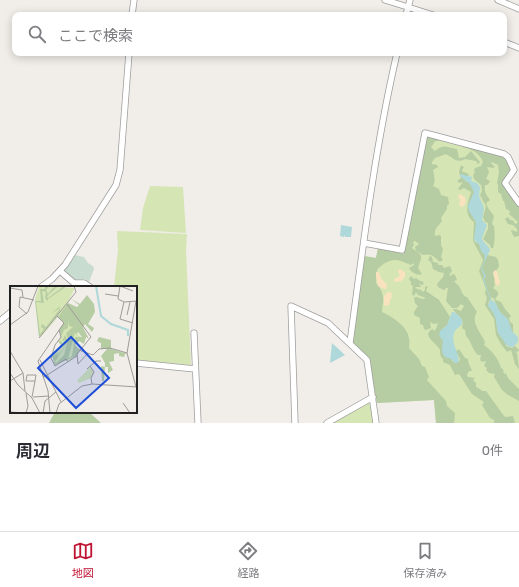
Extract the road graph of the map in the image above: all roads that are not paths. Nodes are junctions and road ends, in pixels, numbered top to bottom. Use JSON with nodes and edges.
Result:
{"nodes":[{"id":1,"x":134,"y":0,"type":"edge"},
{"id":2,"x":385,"y":0,"type":"edge"},
{"id":3,"x":410,"y":0,"type":"edge"},
{"id":4,"x":498,"y":0,"type":"edge"},
{"id":5,"x":408,"y":7,"type":"junction"},
{"id":6,"x":519,"y":9,"type":"edge"},
{"id":7,"x":132,"y":12,"type":"edge"},
{"id":8,"x":407,"y":12,"type":"edge"},
{"id":9,"x":423,"y":12,"type":"edge"},
{"id":10,"x":507,"y":43,"type":"edge"},
{"id":11,"x":519,"y":48,"type":"edge"},
{"id":12,"x":129,"y":56,"type":"edge"},
{"id":13,"x":396,"y":56,"type":"edge"},
{"id":14,"x":519,"y":203,"type":"edge"},
{"id":15,"x":364,"y":243,"type":"junction"},
{"id":16,"x":60,"y":270,"type":"junction"},
{"id":17,"x":42,"y":286,"type":"edge"},
{"id":18,"x":88,"y":286,"type":"edge"},
{"id":19,"x":10,"y":313,"type":"edge"},
{"id":20,"x":0,"y":321,"type":"edge"},
{"id":21,"x":194,"y":333,"type":"dead end"},
{"id":22,"x":350,"y":343,"type":"junction"},
{"id":23,"x":137,"y":363,"type":"edge"},
{"id":24,"x":195,"y":369,"type":"junction"},
{"id":25,"x":373,"y":397,"type":"junction"},
{"id":26,"x":198,"y":423,"type":"edge"},
{"id":27,"x":295,"y":423,"type":"edge"},
{"id":28,"x":327,"y":423,"type":"edge"},
{"id":29,"x":376,"y":423,"type":"edge"}],
"edges":[{"from":1,"to":7,"type":"street"},
{"from":2,"to":5,"type":"street"},
{"from":3,"to":5,"type":"street"},
{"from":4,"to":6,"type":"street"},
{"from":5,"to":8,"type":"street"},
{"from":5,"to":9,"type":"street"},
{"from":10,"to":11,"type":"street"},
{"from":12,"to":16,"type":"street"},
{"from":13,"to":15,"type":"street"},
{"from":14,"to":15,"type":"street"},
{"from":15,"to":22,"type":"street"},
{"from":16,"to":17,"type":"street"},
{"from":16,"to":18,"type":"street"},
{"from":19,"to":20,"type":"street"},
{"from":21,"to":24,"type":"street"},
{"from":22,"to":25,"type":"street"},
{"from":22,"to":27,"type":"street"},
{"from":23,"to":24,"type":"street"},
{"from":24,"to":26,"type":"street"},
{"from":25,"to":28,"type":"street"},
{"from":25,"to":29,"type":"street"}]}
